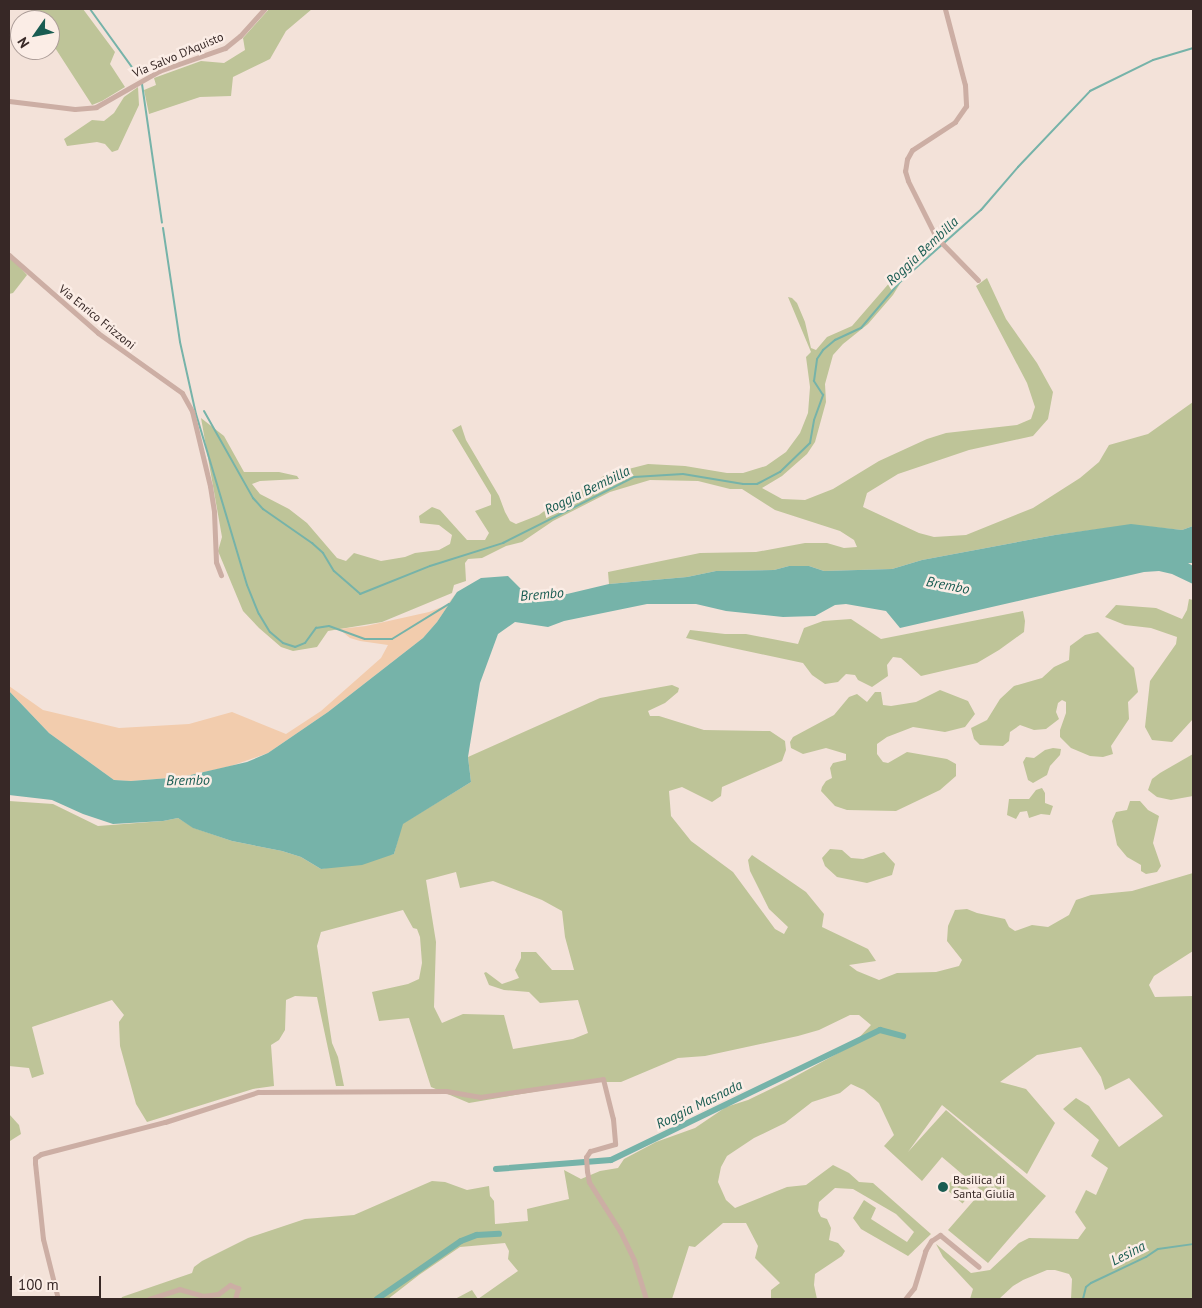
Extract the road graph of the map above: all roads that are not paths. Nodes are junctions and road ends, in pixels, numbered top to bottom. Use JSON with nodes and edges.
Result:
{"nodes":[{"id":1,"x":264,"y":9,"type":"edge"},
{"id":2,"x":946,"y":12,"type":"edge"},
{"id":3,"x":9,"y":102,"type":"edge"},
{"id":4,"x":9,"y":255,"type":"edge"},
{"id":5,"x":978,"y":280,"type":"dead end"},
{"id":6,"x":221,"y":575,"type":"dead end"},
{"id":7,"x":979,"y":1267,"type":"dead end"},
{"id":8,"x":58,"y":1299,"type":"edge"},
{"id":9,"x":149,"y":1299,"type":"edge"},
{"id":10,"x":235,"y":1299,"type":"edge"},
{"id":11,"x":646,"y":1299,"type":"edge"},
{"id":12,"x":905,"y":1299,"type":"edge"}],
"edges":[{"from":1,"to":3,"type":"street","name":"Via Salvo D'Aquisto"},
{"from":2,"to":5,"type":"street"},
{"from":4,"to":6,"type":"street","name":"Via Enrico Frizzoni"},
{"from":7,"to":12,"type":"street"},
{"from":8,"to":11,"type":"street"},
{"from":9,"to":10,"type":"street"}]}
